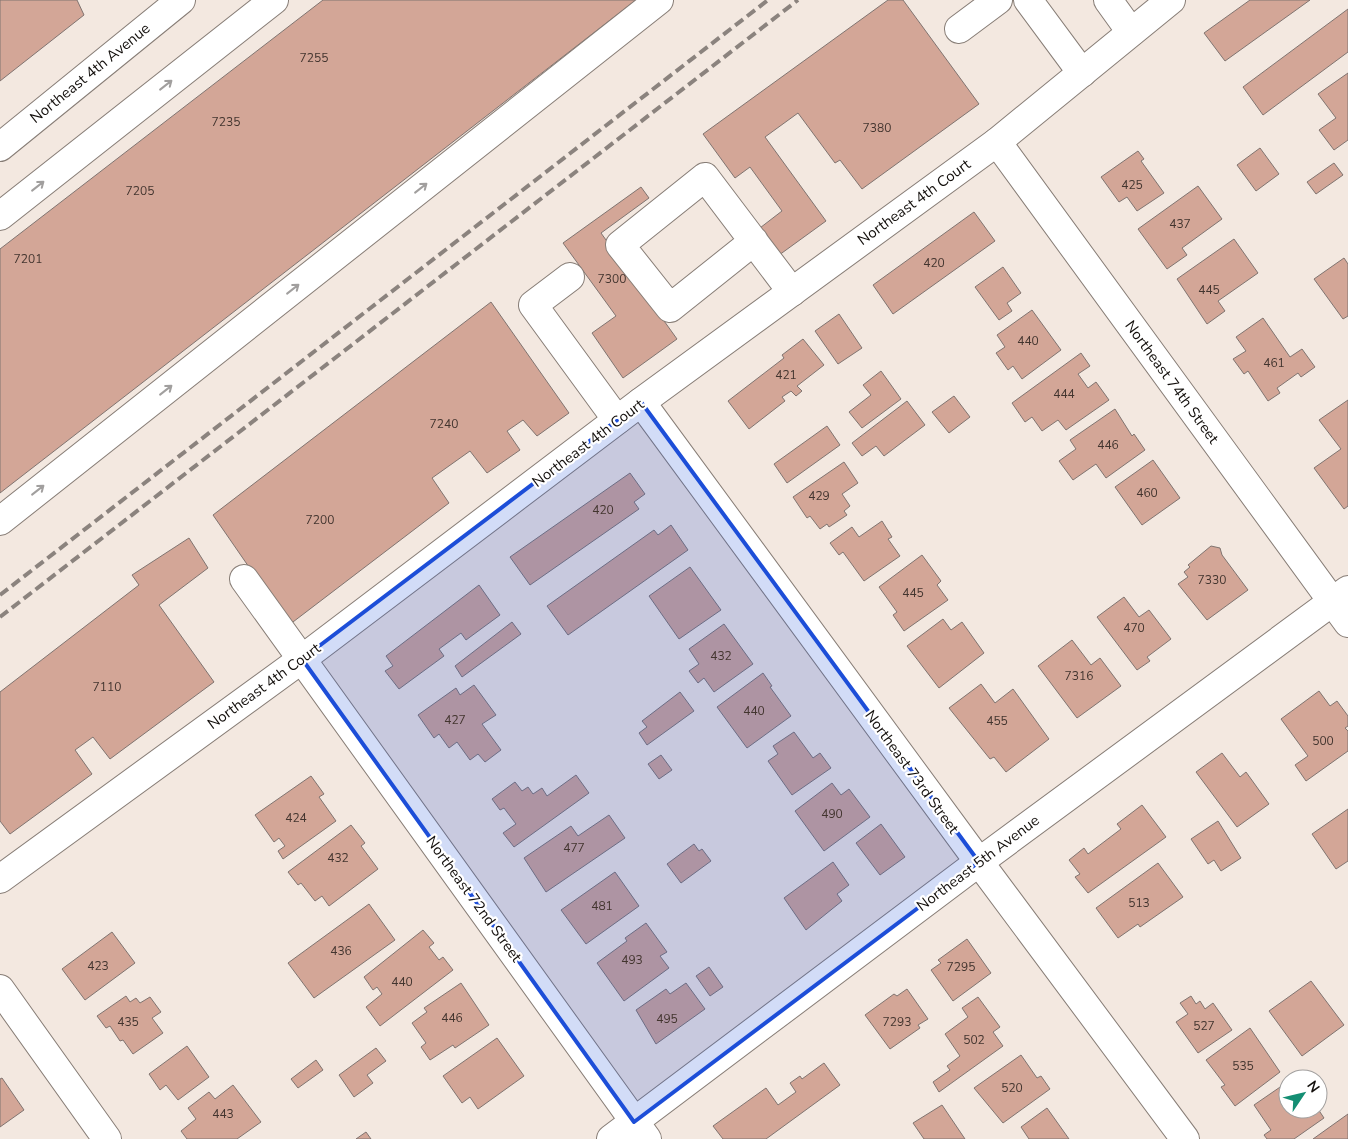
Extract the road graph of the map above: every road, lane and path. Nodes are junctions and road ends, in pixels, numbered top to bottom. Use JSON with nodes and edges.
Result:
{"nodes":[{"id":1,"x":181,"y":0,"type":"edge"},
{"id":2,"x":274,"y":0,"type":"edge"},
{"id":3,"x":659,"y":0,"type":"edge"},
{"id":4,"x":998,"y":0,"type":"edge"},
{"id":5,"x":1028,"y":0,"type":"edge"},
{"id":6,"x":1108,"y":0,"type":"edge"},
{"id":7,"x":1171,"y":0,"type":"edge"},
{"id":8,"x":152,"y":9,"type":"edge"},
{"id":9,"x":958,"y":29,"type":"dead end"},
{"id":10,"x":1131,"y":32,"type":"junction"},
{"id":11,"x":1082,"y":73,"type":"junction"},
{"id":12,"x":997,"y":142,"type":"junction"},
{"id":13,"x":0,"y":146,"type":"edge"},
{"id":14,"x":0,"y":216,"type":"edge"},
{"id":15,"x":754,"y":241,"type":"junction"},
{"id":16,"x":570,"y":277,"type":"dead end"},
{"id":17,"x":792,"y":292,"type":"junction"},
{"id":18,"x":642,"y":402,"type":"junction"},
{"id":19,"x":618,"y":420,"type":"junction"},
{"id":20,"x":0,"y":521,"type":"edge"},
{"id":21,"x":244,"y":578,"type":"dead end"},
{"id":22,"x":1343,"y":605,"type":"edge"},
{"id":23,"x":302,"y":659,"type":"junction"},
{"id":24,"x":979,"y":862,"type":"junction"},
{"id":25,"x":0,"y":879,"type":"edge"},
{"id":26,"x":0,"y":989,"type":"edge"},
{"id":27,"x":641,"y":1130,"type":"edge"},
{"id":28,"x":107,"y":1139,"type":"edge"},
{"id":29,"x":611,"y":1139,"type":"edge"},
{"id":30,"x":1185,"y":1139,"type":"edge"}],
"edges":[{"from":1,"to":8,"type":"street","name":"Northeast 4th Avenue"},
{"from":14,"to":2,"type":"street","one_way":true},
{"from":20,"to":3,"type":"street","one_way":true},
{"from":4,"to":9,"type":"street"},
{"from":5,"to":11,"type":"street"},
{"from":6,"to":10,"type":"street"},
{"from":7,"to":10,"type":"street","name":"Northeast 4th Court"},
{"from":8,"to":13,"type":"street","name":"Northeast 4th Avenue"},
{"from":10,"to":11,"type":"street","name":"Northeast 4th Court"},
{"from":11,"to":12,"type":"street","name":"Northeast 4th Court"},
{"from":12,"to":17,"type":"street","name":"Northeast 4th Court"},
{"from":12,"to":22,"type":"street","name":"Northeast 74th Street"},
{"from":15,"to":15,"type":"street"},
{"from":15,"to":17,"type":"street"},
{"from":16,"to":19,"type":"street"},
{"from":17,"to":18,"type":"street","name":"Northeast 4th Court"},
{"from":18,"to":19,"type":"street","name":"Northeast 4th Court"},
{"from":18,"to":24,"type":"street","name":"Northeast 73rd Street"},
{"from":19,"to":23,"type":"street","name":"Northeast 4th Court"},
{"from":21,"to":23,"type":"street","name":"Northeast 72nd Street"},
{"from":22,"to":24,"type":"street","name":"Northeast 5th Avenue"},
{"from":23,"to":25,"type":"street","name":"Northeast 4th Court"},
{"from":23,"to":27,"type":"street","name":"Northeast 72nd Street"},
{"from":24,"to":27,"type":"street","name":"Northeast 5th Avenue"},
{"from":24,"to":30,"type":"street","name":"Northeast 73rd Street"},
{"from":26,"to":28,"type":"street"},
{"from":27,"to":29,"type":"street","name":"Northeast 5th Avenue"}]}
